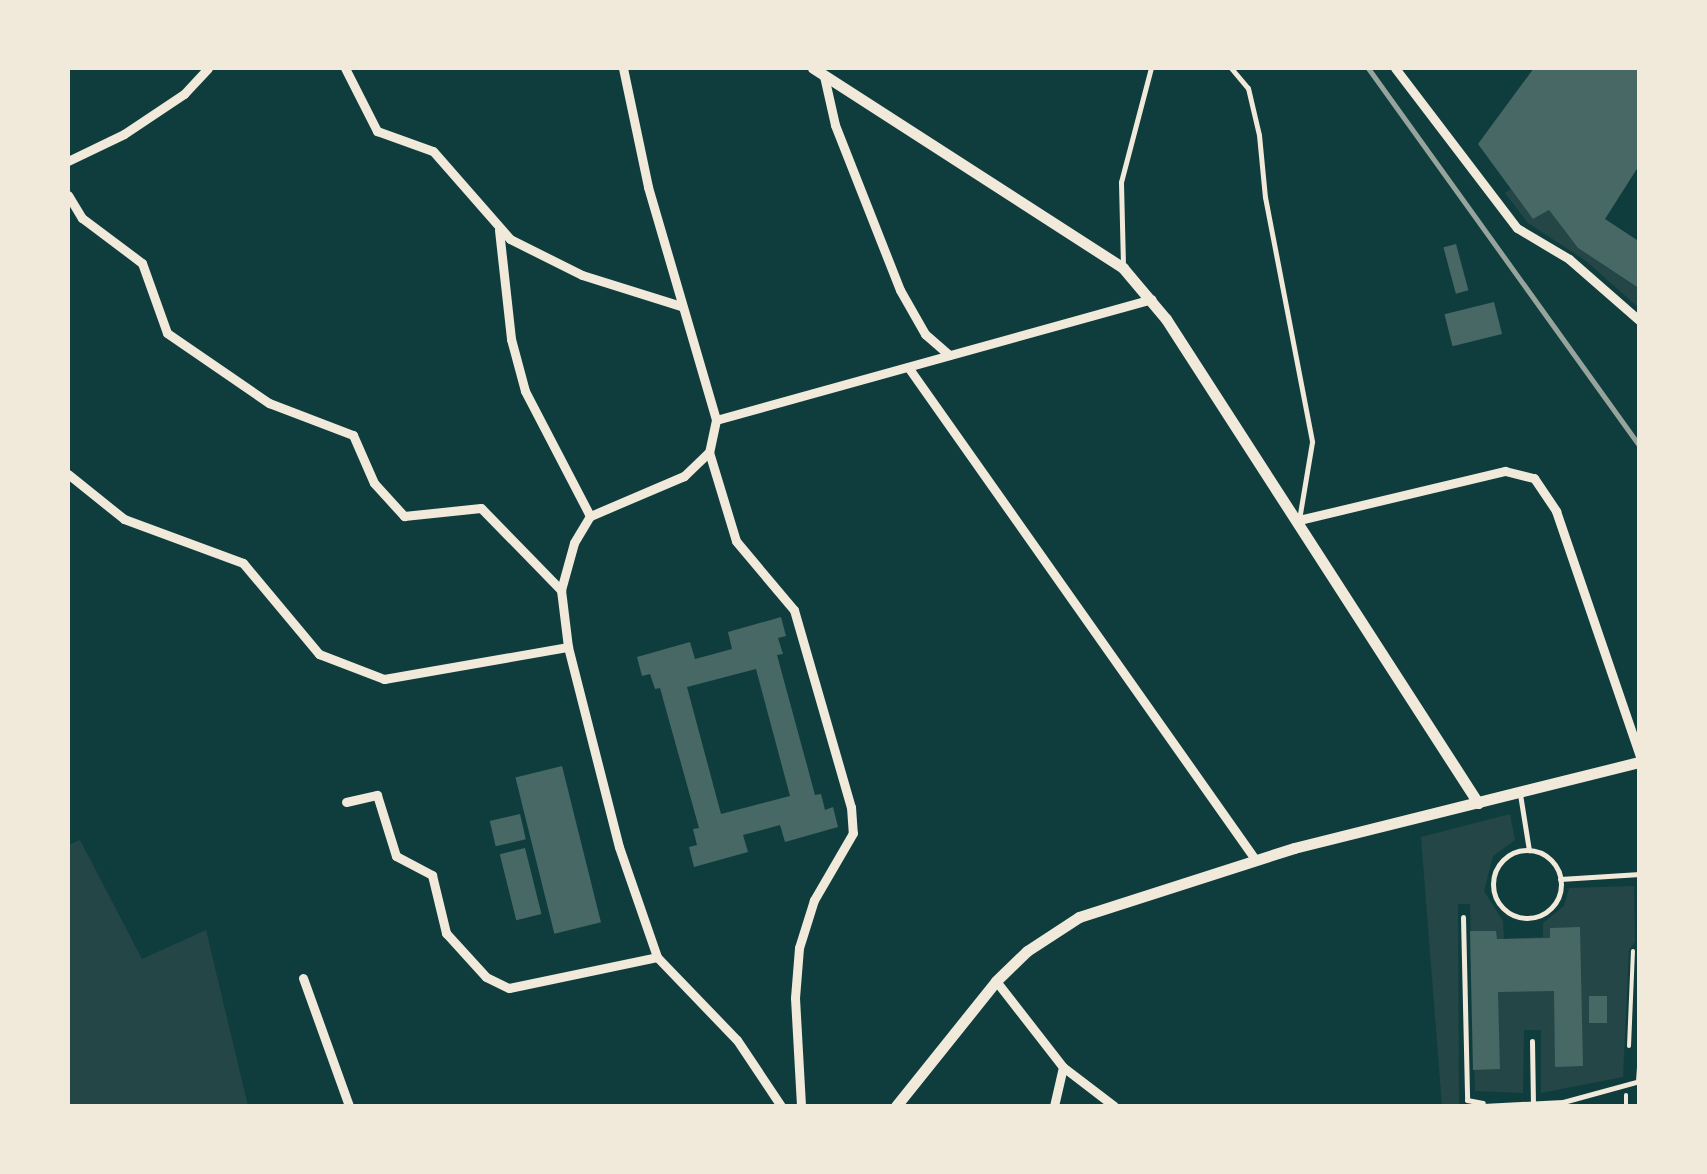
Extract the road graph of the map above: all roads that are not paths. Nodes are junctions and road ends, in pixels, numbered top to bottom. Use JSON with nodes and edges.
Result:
{"nodes":[{"id":1,"x":208,"y":68,"type":"edge"},
{"id":2,"x":344,"y":68,"type":"edge"},
{"id":3,"x":623,"y":68,"type":"edge"},
{"id":4,"x":813,"y":68,"type":"edge"},
{"id":5,"x":1151,"y":68,"type":"edge"},
{"id":6,"x":1231,"y":68,"type":"edge"},
{"id":7,"x":1395,"y":68,"type":"edge"},
{"id":8,"x":824,"y":76,"type":"junction"},
{"id":9,"x":68,"y":161,"type":"edge"},
{"id":10,"x":68,"y":195,"type":"edge"},
{"id":11,"x":499,"y":230,"type":"junction"},
{"id":12,"x":1123,"y":268,"type":"junction"},
{"id":13,"x":1151,"y":300,"type":"junction"},
{"id":14,"x":681,"y":306,"type":"junction"},
{"id":15,"x":1640,"y":321,"type":"edge"},
{"id":16,"x":950,"y":355,"type":"junction"},
{"id":17,"x":908,"y":367,"type":"junction"},
{"id":18,"x":716,"y":420,"type":"junction"},
{"id":19,"x":709,"y":452,"type":"junction"},
{"id":20,"x":68,"y":474,"type":"edge"},
{"id":21,"x":590,"y":516,"type":"junction"},
{"id":22,"x":1299,"y":520,"type":"junction"},
{"id":23,"x":562,"y":590,"type":"junction"},
{"id":24,"x":568,"y":647,"type":"junction"},
{"id":25,"x":1640,"y":759,"type":"edge"},
{"id":26,"x":1520,"y":792,"type":"junction"},
{"id":27,"x":346,"y":802,"type":"dead end"},
{"id":28,"x":1478,"y":802,"type":"junction"},
{"id":29,"x":1529,"y":850,"type":"junction"},
{"id":30,"x":1255,"y":859,"type":"junction"},
{"id":31,"x":1640,"y":874,"type":"edge"},
{"id":32,"x":1560,"y":880,"type":"junction"},
{"id":33,"x":1463,"y":917,"type":"dead end"},
{"id":34,"x":657,"y":957,"type":"junction"},
{"id":35,"x":303,"y":978,"type":"dead end"},
{"id":36,"x":996,"y":981,"type":"junction"},
{"id":37,"x":1532,"y":1041,"type":"dead end"},
{"id":38,"x":1640,"y":1050,"type":"edge"},
{"id":39,"x":1064,"y":1067,"type":"junction"},
{"id":40,"x":1639,"y":1081,"type":"edge"},
{"id":41,"x":1533,"y":1102,"type":"junction"},
{"id":42,"x":896,"y":1104,"type":"edge"},
{"id":43,"x":1564,"y":1104,"type":"edge"},
{"id":44,"x":1483,"y":1105,"type":"edge"},
{"id":45,"x":349,"y":1106,"type":"edge"},
{"id":46,"x":781,"y":1106,"type":"edge"},
{"id":47,"x":801,"y":1106,"type":"edge"},
{"id":48,"x":1054,"y":1106,"type":"edge"},
{"id":49,"x":1114,"y":1106,"type":"edge"}],
"edges":[{"from":1,"to":9,"type":"street"},
{"from":2,"to":11,"type":"street"},
{"from":3,"to":14,"type":"street"},
{"from":4,"to":8,"type":"street"},
{"from":5,"to":12,"type":"lane"},
{"from":6,"to":22,"type":"lane"},
{"from":7,"to":15,"type":"street"},
{"from":8,"to":12,"type":"street"},
{"from":8,"to":16,"type":"street"},
{"from":10,"to":23,"type":"street"},
{"from":11,"to":14,"type":"street"},
{"from":11,"to":21,"type":"street"},
{"from":12,"to":13,"type":"street"},
{"from":13,"to":16,"type":"street"},
{"from":13,"to":22,"type":"street"},
{"from":14,"to":18,"type":"street"},
{"from":16,"to":17,"type":"street"},
{"from":17,"to":18,"type":"street"},
{"from":17,"to":30,"type":"street"},
{"from":18,"to":19,"type":"street"},
{"from":19,"to":21,"type":"street"},
{"from":19,"to":47,"type":"street"},
{"from":20,"to":24,"type":"street"},
{"from":21,"to":23,"type":"street"},
{"from":22,"to":25,"type":"street"},
{"from":22,"to":28,"type":"street"},
{"from":23,"to":24,"type":"street"},
{"from":24,"to":34,"type":"street"},
{"from":25,"to":26,"type":"street"},
{"from":26,"to":28,"type":"street"},
{"from":26,"to":29,"type":"lane"},
{"from":27,"to":34,"type":"street"},
{"from":28,"to":30,"type":"street"},
{"from":29,"to":32,"type":"lane"},
{"from":29,"to":32,"type":"lane"},
{"from":30,"to":36,"type":"street"},
{"from":31,"to":32,"type":"lane"},
{"from":33,"to":44,"type":"lane"},
{"from":34,"to":46,"type":"street"},
{"from":35,"to":45,"type":"street"},
{"from":36,"to":39,"type":"street"},
{"from":36,"to":42,"type":"street"},
{"from":37,"to":41,"type":"lane"},
{"from":38,"to":40,"type":"lane"},
{"from":39,"to":48,"type":"street"},
{"from":39,"to":49,"type":"street"},
{"from":40,"to":43,"type":"lane"},
{"from":41,"to":43,"type":"lane"},
{"from":41,"to":44,"type":"lane"}]}
